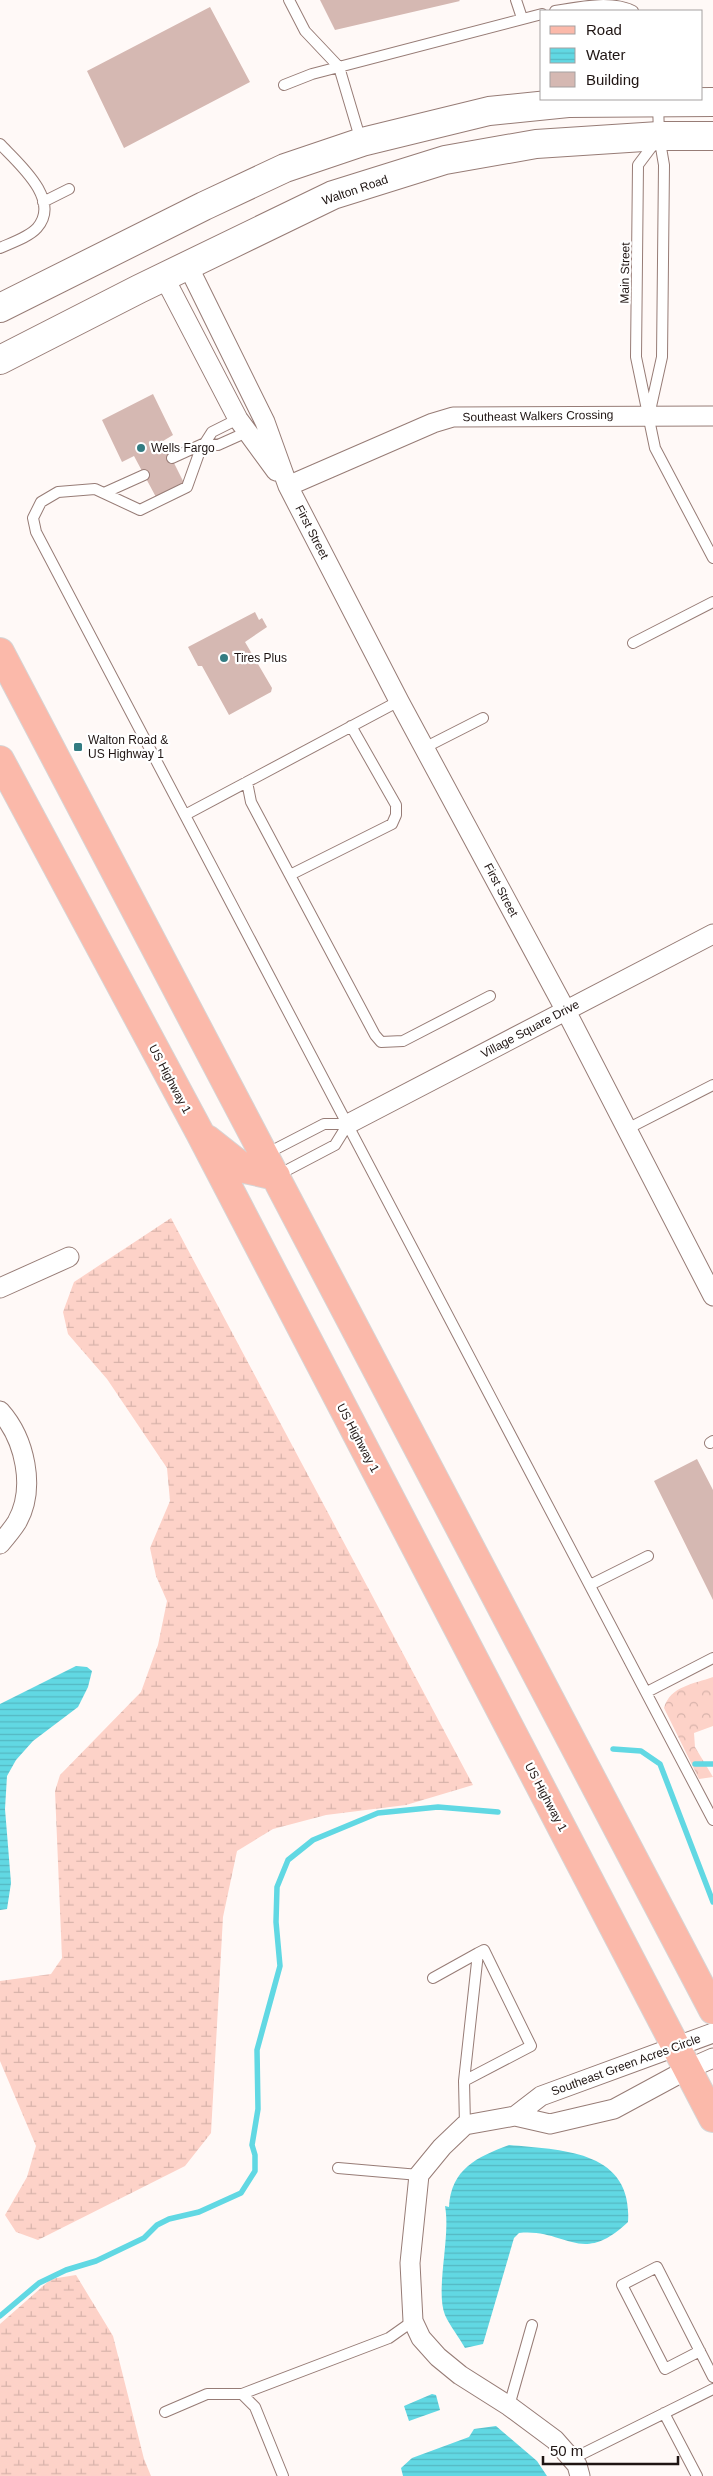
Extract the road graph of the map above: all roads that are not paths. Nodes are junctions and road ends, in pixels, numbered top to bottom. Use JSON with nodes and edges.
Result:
{"nodes":[{"id":1,"x":289,"y":0,"type":"edge"},
{"id":2,"x":516,"y":0,"type":"edge"},
{"id":3,"x":560,"y":10,"type":"edge"},
{"id":4,"x":631,"y":10,"type":"edge"},
{"id":5,"x":540,"y":14,"type":"edge"},
{"id":6,"x":522,"y":18,"type":"junction"},
{"id":7,"x":339,"y":67,"type":"junction"},
{"id":8,"x":284,"y":85,"type":"dead end"},
{"id":9,"x":658,"y":100,"type":"edge"},
{"id":10,"x":713,"y":102,"type":"edge"},
{"id":11,"x":659,"y":136,"type":"junction"},
{"id":12,"x":713,"y":136,"type":"edge"},
{"id":13,"x":362,"y":142,"type":"junction"},
{"id":14,"x":0,"y":144,"type":"edge"},
{"id":15,"x":69,"y":189,"type":"dead end"},
{"id":16,"x":43,"y":202,"type":"junction"},
{"id":17,"x":0,"y":248,"type":"edge"},
{"id":18,"x":188,"y":266,"type":"junction"},
{"id":19,"x":164,"y":277,"type":"junction"},
{"id":20,"x":0,"y":308,"type":"edge"},
{"id":21,"x":0,"y":360,"type":"edge"},
{"id":22,"x":649,"y":415,"type":"junction"},
{"id":23,"x":713,"y":416,"type":"edge"},
{"id":24,"x":242,"y":425,"type":"junction"},
{"id":25,"x":204,"y":444,"type":"junction"},
{"id":26,"x":172,"y":458,"type":"dead end"},
{"id":27,"x":144,"y":475,"type":"dead end"},
{"id":28,"x":288,"y":486,"type":"junction"},
{"id":29,"x":99,"y":491,"type":"junction"},
{"id":30,"x":713,"y":558,"type":"edge"},
{"id":31,"x":713,"y":602,"type":"edge"},
{"id":32,"x":633,"y":643,"type":"dead end"},
{"id":33,"x":0,"y":652,"type":"edge"},
{"id":34,"x":399,"y":701,"type":"junction"},
{"id":35,"x":482,"y":718,"type":"dead end"},
{"id":36,"x":351,"y":726,"type":"junction"},
{"id":37,"x":424,"y":748,"type":"junction"},
{"id":38,"x":0,"y":760,"type":"edge"},
{"id":39,"x":247,"y":782,"type":"junction"},
{"id":40,"x":184,"y":815,"type":"junction"},
{"id":41,"x":290,"y":875,"type":"junction"},
{"id":42,"x":713,"y":934,"type":"edge"},
{"id":43,"x":490,"y":996,"type":"dead end"},
{"id":44,"x":566,"y":1011,"type":"junction"},
{"id":45,"x":713,"y":1085,"type":"edge"},
{"id":46,"x":348,"y":1124,"type":"junction"},
{"id":47,"x":627,"y":1129,"type":"junction"},
{"id":48,"x":200,"y":1134,"type":"junction"},
{"id":49,"x":270,"y":1165,"type":"junction"},
{"id":50,"x":69,"y":1257,"type":"dead end"},
{"id":51,"x":0,"y":1288,"type":"edge"},
{"id":52,"x":713,"y":1296,"type":"edge"},
{"id":53,"x":0,"y":1412,"type":"edge"},
{"id":54,"x":0,"y":1544,"type":"edge"},
{"id":55,"x":648,"y":1556,"type":"dead end"},
{"id":56,"x":590,"y":1585,"type":"junction"},
{"id":57,"x":713,"y":1658,"type":"edge"},
{"id":58,"x":647,"y":1692,"type":"junction"},
{"id":59,"x":713,"y":1820,"type":"edge"},
{"id":60,"x":478,"y":1952,"type":"junction"},
{"id":61,"x":433,"y":1978,"type":"dead end"},
{"id":62,"x":713,"y":2010,"type":"edge"},
{"id":63,"x":713,"y":2033,"type":"edge"},
{"id":64,"x":682,"y":2058,"type":"junction"},
{"id":65,"x":713,"y":2058,"type":"edge"},
{"id":66,"x":464,"y":2081,"type":"junction"},
{"id":67,"x":515,"y":2116,"type":"junction"},
{"id":68,"x":713,"y":2118,"type":"edge"},
{"id":69,"x":465,"y":2125,"type":"junction"},
{"id":70,"x":338,"y":2168,"type":"dead end"},
{"id":71,"x":419,"y":2175,"type":"junction"},
{"id":72,"x":413,"y":2321,"type":"junction"},
{"id":73,"x":532,"y":2324,"type":"dead end"},
{"id":74,"x":700,"y":2351,"type":"junction"},
{"id":75,"x":713,"y":2376,"type":"edge"},
{"id":76,"x":713,"y":2389,"type":"edge"},
{"id":77,"x":242,"y":2394,"type":"junction"},
{"id":78,"x":509,"y":2406,"type":"junction"},
{"id":79,"x":166,"y":2412,"type":"dead end"},
{"id":80,"x":664,"y":2413,"type":"junction"},
{"id":81,"x":576,"y":2468,"type":"edge"},
{"id":82,"x":283,"y":2476,"type":"edge"},
{"id":83,"x":697,"y":2476,"type":"edge"}],
"edges":[{"from":1,"to":7,"type":"lane"},
{"from":2,"to":6,"type":"lane"},
{"from":3,"to":4,"type":"lane"},
{"from":5,"to":6,"type":"lane"},
{"from":6,"to":7,"type":"lane"},
{"from":7,"to":8,"type":"lane"},
{"from":7,"to":13,"type":"lane"},
{"from":9,"to":10,"type":"main road"},
{"from":9,"to":11,"type":"lane","name":"Main Street"},
{"from":9,"to":13,"type":"main road"},
{"from":11,"to":12,"type":"main road","name":"Walton Road"},
{"from":11,"to":18,"type":"main road","name":"Walton Road"},
{"from":11,"to":22,"type":"lane","name":"Main Street"},
{"from":11,"to":22,"type":"lane","name":"Main Street"},
{"from":13,"to":20,"type":"main road"},
{"from":14,"to":16,"type":"lane"},
{"from":15,"to":16,"type":"lane"},
{"from":16,"to":17,"type":"lane"},
{"from":18,"to":19,"type":"main road","name":"Walton Road"},
{"from":18,"to":28,"type":"street","name":"First Street"},
{"from":19,"to":21,"type":"main road","name":"Walton Road"},
{"from":19,"to":24,"type":"street","name":"First Street"},
{"from":22,"to":23,"type":"street","name":"Southeast Walkers Crossing"},
{"from":22,"to":28,"type":"street","name":"Southeast Walkers Crossing"},
{"from":22,"to":30,"type":"lane","name":"Main Street"},
{"from":24,"to":25,"type":"lane"},
{"from":24,"to":25,"type":"lane"},
{"from":24,"to":28,"type":"street","name":"First Street"},
{"from":25,"to":26,"type":"lane"},
{"from":25,"to":29,"type":"lane"},
{"from":27,"to":29,"type":"lane"},
{"from":28,"to":34,"type":"street","name":"First Street"},
{"from":29,"to":40,"type":"lane"},
{"from":31,"to":32,"type":"lane"},
{"from":33,"to":49,"type":"main road"},
{"from":34,"to":36,"type":"lane"},
{"from":34,"to":37,"type":"street","name":"First Street"},
{"from":35,"to":37,"type":"lane"},
{"from":36,"to":39,"type":"lane"},
{"from":36,"to":41,"type":"lane"},
{"from":37,"to":44,"type":"street","name":"First Street"},
{"from":38,"to":48,"type":"main road","name":"US Highway 1"},
{"from":39,"to":40,"type":"lane"},
{"from":39,"to":41,"type":"lane"},
{"from":40,"to":46,"type":"lane"},
{"from":41,"to":43,"type":"lane"},
{"from":42,"to":44,"type":"street","name":"Village Square Drive"},
{"from":44,"to":46,"type":"street","name":"Village Square Drive"},
{"from":44,"to":47,"type":"street","name":"First Street"},
{"from":45,"to":47,"type":"lane"},
{"from":46,"to":49,"type":"lane","name":"Village Square Drive"},
{"from":46,"to":49,"type":"lane"},
{"from":46,"to":56,"type":"lane"},
{"from":47,"to":52,"type":"street","name":"First Street"},
{"from":48,"to":49,"type":"main road"},
{"from":48,"to":64,"type":"main road","name":"US Highway 1"},
{"from":49,"to":62,"type":"main road"},
{"from":50,"to":51,"type":"street"},
{"from":53,"to":54,"type":"street"},
{"from":55,"to":56,"type":"lane"},
{"from":56,"to":58,"type":"lane"},
{"from":57,"to":58,"type":"lane"},
{"from":58,"to":59,"type":"lane"},
{"from":60,"to":61,"type":"lane"},
{"from":60,"to":66,"type":"lane"},
{"from":60,"to":66,"type":"lane"},
{"from":63,"to":64,"type":"street","name":"Southeast Green Acres Circle"},
{"from":64,"to":65,"type":"street","name":"Southeast Green Acres Circle"},
{"from":64,"to":67,"type":"street","name":"Southeast Green Acres Circle"},
{"from":64,"to":67,"type":"street","name":"Southeast Green Acres Circle"},
{"from":64,"to":68,"type":"main road","name":"US Highway 1"},
{"from":66,"to":69,"type":"lane"},
{"from":67,"to":69,"type":"street","name":"Southeast Green Acres Circle"},
{"from":69,"to":71,"type":"street"},
{"from":70,"to":71,"type":"lane"},
{"from":71,"to":72,"type":"street"},
{"from":72,"to":77,"type":"lane"},
{"from":72,"to":78,"type":"street"},
{"from":73,"to":78,"type":"lane"},
{"from":74,"to":74,"type":"lane"},
{"from":74,"to":75,"type":"lane"},
{"from":76,"to":80,"type":"lane"},
{"from":77,"to":79,"type":"lane"},
{"from":77,"to":82,"type":"lane"},
{"from":78,"to":81,"type":"street"},
{"from":80,"to":81,"type":"lane"},
{"from":80,"to":83,"type":"lane"}]}
